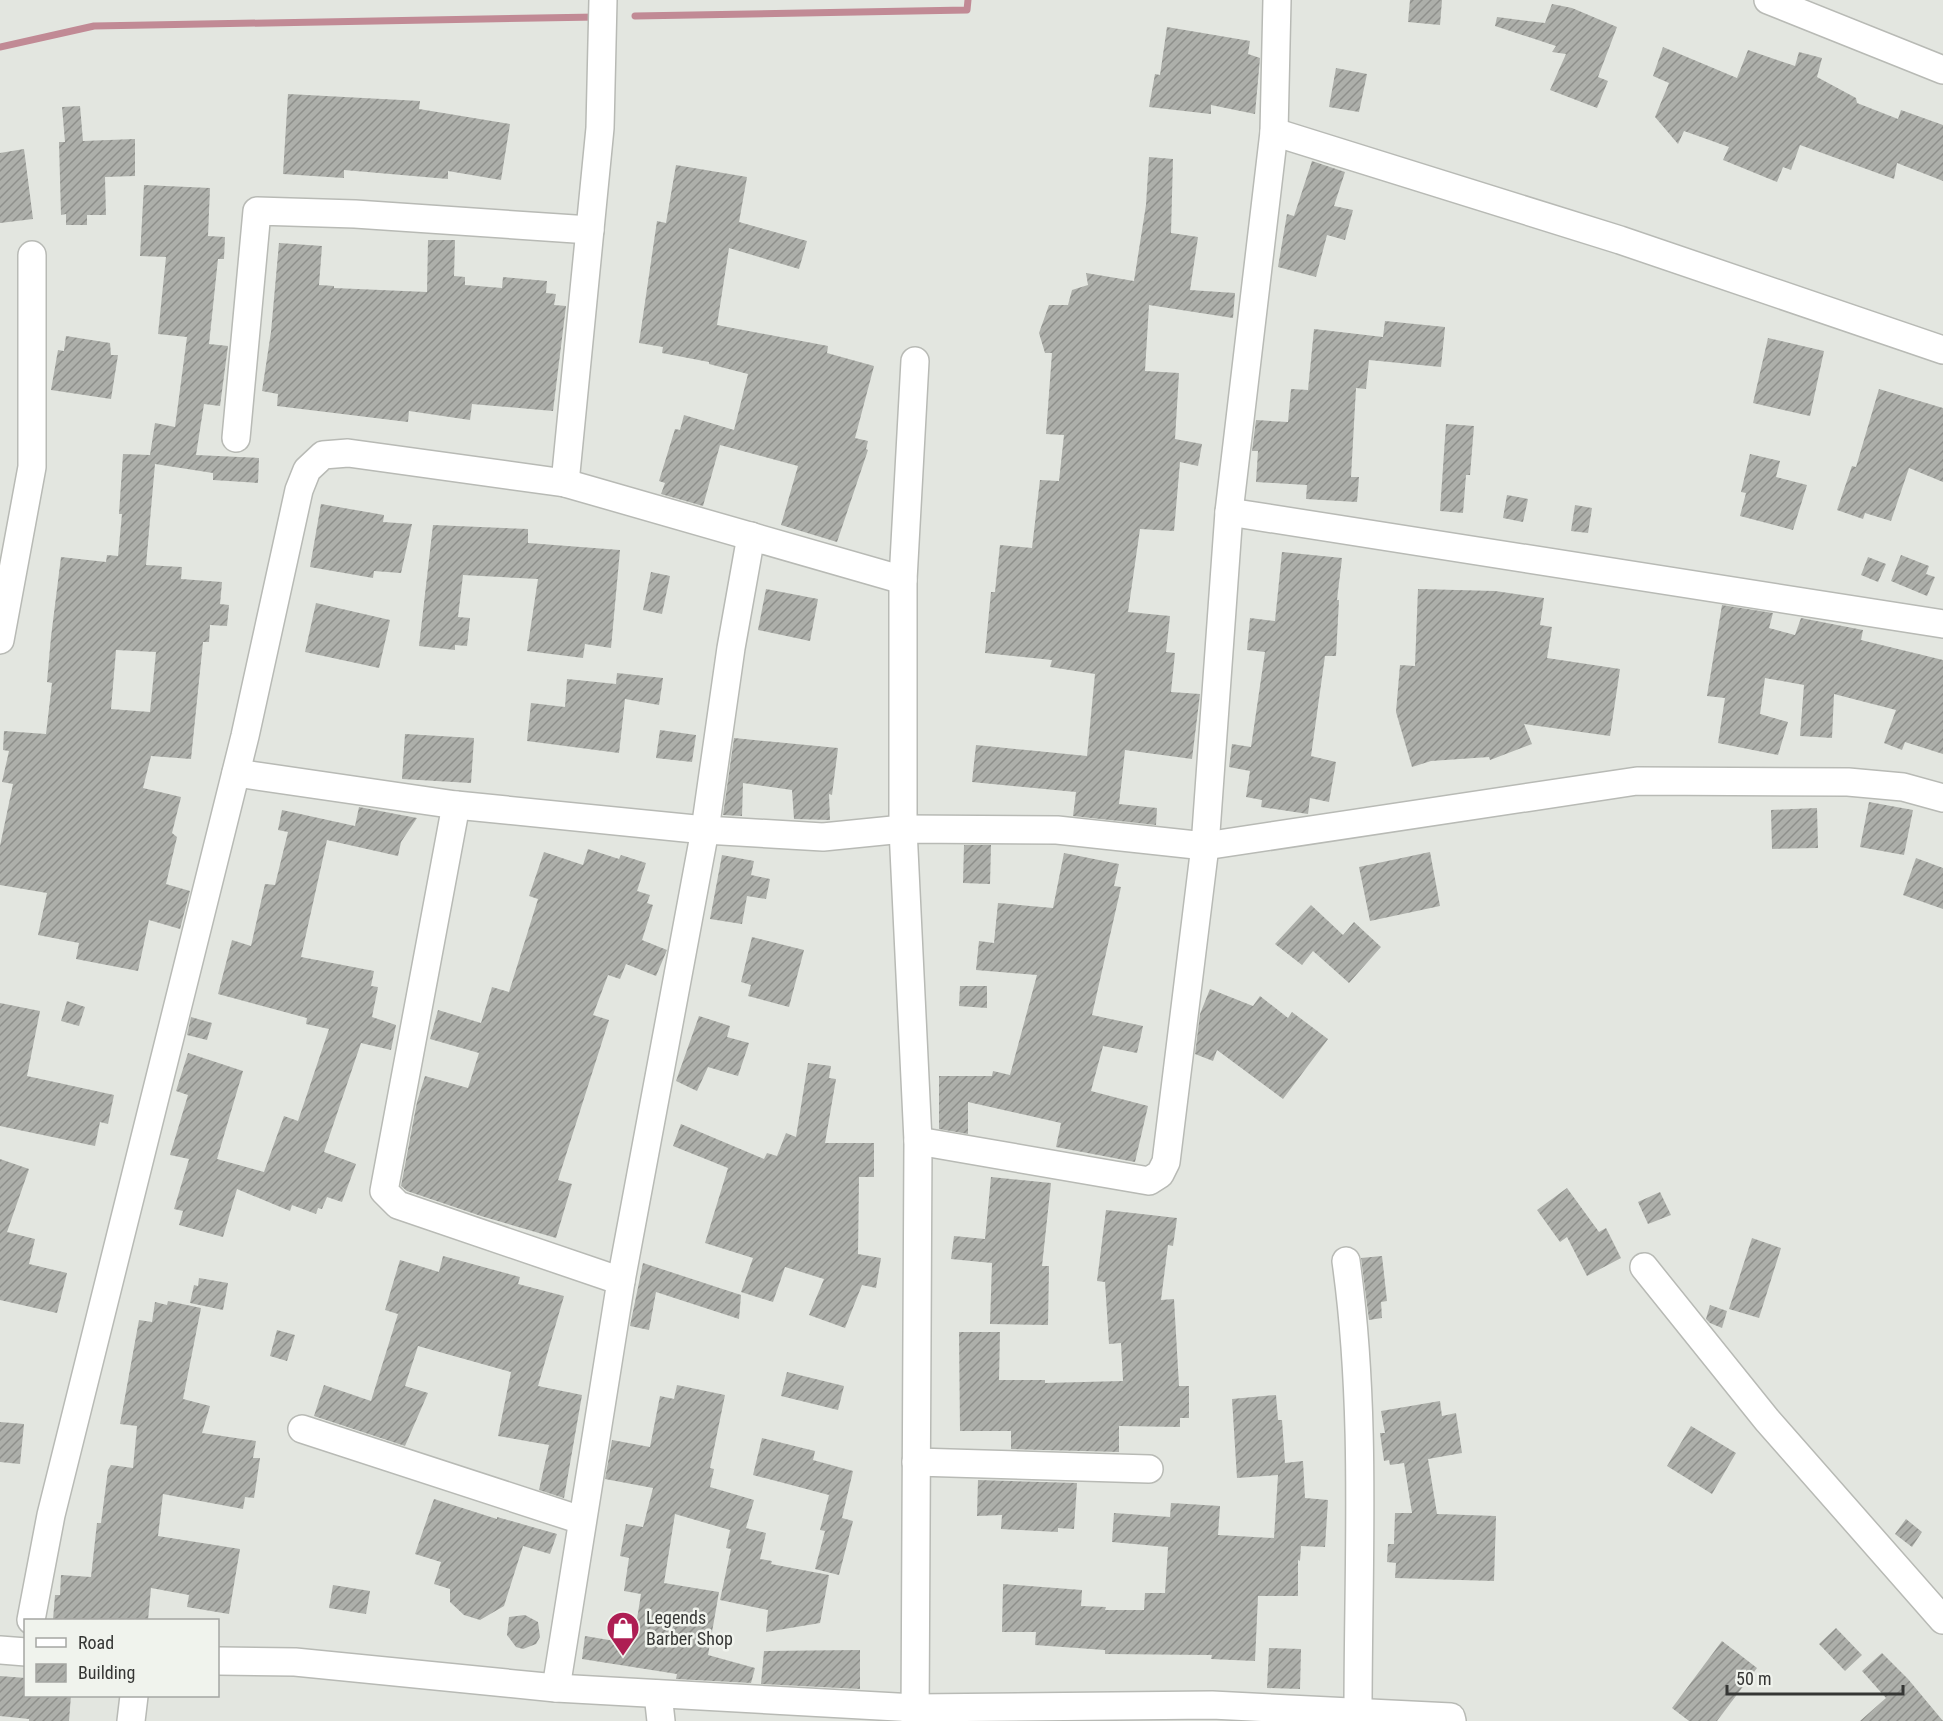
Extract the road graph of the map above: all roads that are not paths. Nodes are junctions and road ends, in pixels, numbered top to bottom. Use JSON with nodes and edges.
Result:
{"nodes":[{"id":1,"x":603,"y":0,"type":"edge"},
{"id":2,"x":1277,"y":0,"type":"edge"},
{"id":3,"x":1768,"y":0,"type":"edge"},
{"id":4,"x":1943,"y":70,"type":"edge"},
{"id":5,"x":1274,"y":132,"type":"junction"},
{"id":6,"x":590,"y":230,"type":"junction"},
{"id":7,"x":32,"y":255,"type":"dead end"},
{"id":8,"x":1943,"y":350,"type":"edge"},
{"id":9,"x":915,"y":361,"type":"dead end"},
{"id":10,"x":236,"y":438,"type":"dead end"},
{"id":11,"x":565,"y":483,"type":"junction"},
{"id":12,"x":1229,"y":512,"type":"junction"},
{"id":13,"x":751,"y":536,"type":"junction"},
{"id":14,"x":903,"y":580,"type":"junction"},
{"id":15,"x":1943,"y":624,"type":"edge"},
{"id":16,"x":0,"y":640,"type":"edge"},
{"id":17,"x":236,"y":773,"type":"junction"},
{"id":18,"x":1943,"y":798,"type":"edge"},
{"id":19,"x":456,"y":805,"type":"junction"},
{"id":20,"x":903,"y":829,"type":"junction"},
{"id":21,"x":705,"y":830,"type":"junction"},
{"id":22,"x":1205,"y":846,"type":"junction"},
{"id":23,"x":918,"y":1141,"type":"junction"},
{"id":24,"x":1346,"y":1261,"type":"dead end"},
{"id":25,"x":1644,"y":1267,"type":"dead end"},
{"id":26,"x":621,"y":1281,"type":"junction"},
{"id":27,"x":302,"y":1429,"type":"dead end"},
{"id":28,"x":916,"y":1462,"type":"junction"},
{"id":29,"x":1149,"y":1468,"type":"dead end"},
{"id":30,"x":581,"y":1520,"type":"junction"},
{"id":31,"x":31,"y":1619,"type":"edge"},
{"id":32,"x":1943,"y":1620,"type":"edge"},
{"id":33,"x":0,"y":1650,"type":"edge"},
{"id":34,"x":24,"y":1651,"type":"edge"},
{"id":35,"x":219,"y":1661,"type":"edge"},
{"id":36,"x":556,"y":1689,"type":"junction"},
{"id":37,"x":658,"y":1694,"type":"junction"},
{"id":38,"x":134,"y":1697,"type":"edge"},
{"id":39,"x":1359,"y":1712,"type":"junction"},
{"id":40,"x":1213,"y":1713,"type":"edge"},
{"id":41,"x":915,"y":1715,"type":"edge"},
{"id":42,"x":1454,"y":1720,"type":"edge"},
{"id":43,"x":131,"y":1721,"type":"edge"},
{"id":44,"x":661,"y":1721,"type":"edge"}],
"edges":[{"from":1,"to":6,"type":"street"},
{"from":2,"to":5,"type":"street"},
{"from":3,"to":4,"type":"street"},
{"from":5,"to":8,"type":"street"},
{"from":5,"to":12,"type":"street"},
{"from":6,"to":10,"type":"street"},
{"from":6,"to":11,"type":"street"},
{"from":7,"to":16,"type":"street"},
{"from":9,"to":14,"type":"street"},
{"from":11,"to":13,"type":"street"},
{"from":11,"to":17,"type":"street"},
{"from":12,"to":15,"type":"street"},
{"from":12,"to":22,"type":"street"},
{"from":13,"to":14,"type":"street"},
{"from":13,"to":21,"type":"street"},
{"from":14,"to":20,"type":"street"},
{"from":17,"to":19,"type":"street"},
{"from":17,"to":31,"type":"street"},
{"from":18,"to":22,"type":"street"},
{"from":19,"to":21,"type":"street"},
{"from":19,"to":26,"type":"street"},
{"from":20,"to":21,"type":"street"},
{"from":20,"to":22,"type":"street"},
{"from":20,"to":23,"type":"street"},
{"from":21,"to":26,"type":"street"},
{"from":22,"to":23,"type":"street"},
{"from":23,"to":28,"type":"street"},
{"from":24,"to":39,"type":"street"},
{"from":25,"to":32,"type":"street"},
{"from":26,"to":30,"type":"street"},
{"from":27,"to":30,"type":"street"},
{"from":28,"to":29,"type":"street"},
{"from":28,"to":41,"type":"street"},
{"from":30,"to":36,"type":"street"},
{"from":33,"to":34,"type":"street"},
{"from":35,"to":36,"type":"street"},
{"from":36,"to":37,"type":"street"},
{"from":37,"to":41,"type":"street"},
{"from":37,"to":44,"type":"street"},
{"from":38,"to":43,"type":"street"},
{"from":39,"to":40,"type":"street"},
{"from":39,"to":42,"type":"street"},
{"from":40,"to":41,"type":"street"}]}
